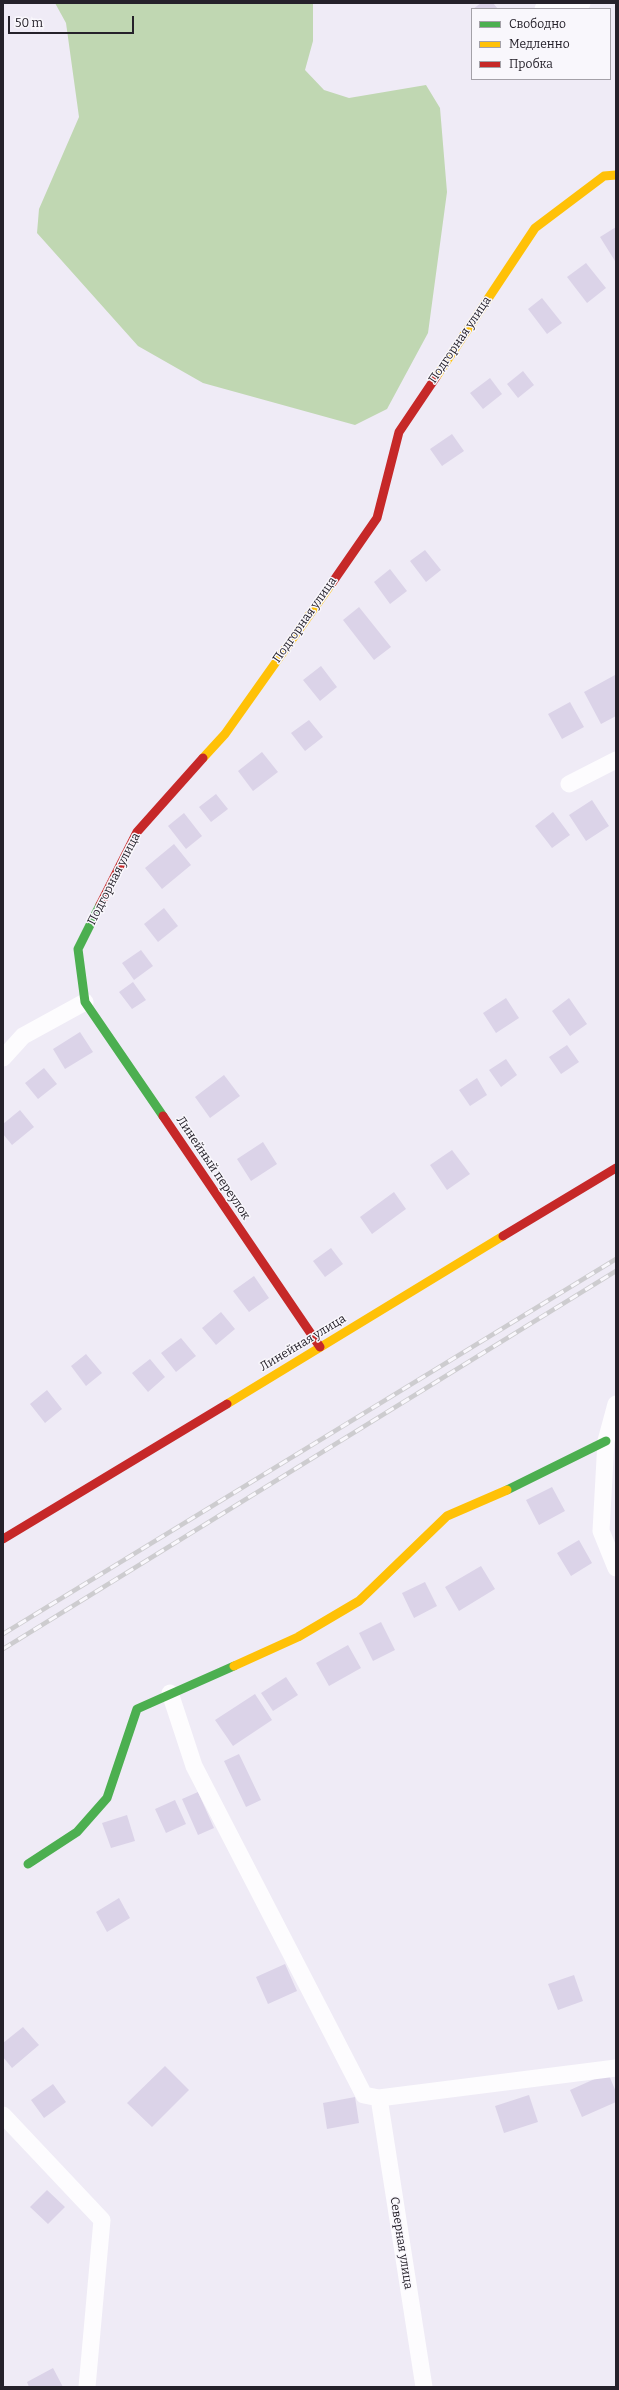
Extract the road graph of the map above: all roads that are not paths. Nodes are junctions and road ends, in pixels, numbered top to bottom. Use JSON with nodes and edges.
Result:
{"nodes":[{"id":1,"x":582,"y":3,"type":"edge"},
{"id":2,"x":550,"y":8,"type":"edge"},
{"id":3,"x":616,"y":175,"type":"edge"},
{"id":4,"x":616,"y":760,"type":"edge"},
{"id":5,"x":569,"y":784,"type":"dead end"},
{"id":6,"x":85,"y":1002,"type":"junction"},
{"id":7,"x":3,"y":1058,"type":"edge"},
{"id":8,"x":616,"y":1168,"type":"edge"},
{"id":9,"x":320,"y":1348,"type":"junction"},
{"id":10,"x":616,"y":1404,"type":"edge"},
{"id":11,"x":606,"y":1440,"type":"junction"},
{"id":12,"x":3,"y":1539,"type":"edge"},
{"id":13,"x":616,"y":1568,"type":"edge"},
{"id":14,"x":170,"y":1693,"type":"junction"},
{"id":15,"x":28,"y":1864,"type":"dead end"},
{"id":16,"x":616,"y":2068,"type":"edge"},
{"id":17,"x":379,"y":2098,"type":"junction"},
{"id":18,"x":3,"y":2115,"type":"edge"},
{"id":19,"x":87,"y":2387,"type":"edge"},
{"id":20,"x":424,"y":2387,"type":"edge"}],
"edges":[{"from":1,"to":2,"type":"street"},
{"from":3,"to":6,"type":"street","name":"Подгорная улица"},
{"from":4,"to":5,"type":"street"},
{"from":6,"to":7,"type":"street"},
{"from":6,"to":9,"type":"street","name":"Линейный переулок"},
{"from":8,"to":9,"type":"street","name":"Линейная улица"},
{"from":9,"to":12,"type":"street","name":"Линейная улица"},
{"from":10,"to":11,"type":"street"},
{"from":11,"to":13,"type":"street"},
{"from":11,"to":14,"type":"street"},
{"from":14,"to":15,"type":"street"},
{"from":14,"to":17,"type":"street"},
{"from":16,"to":17,"type":"street"},
{"from":17,"to":20,"type":"street","name":"Северная улица"},
{"from":18,"to":19,"type":"street"}]}
